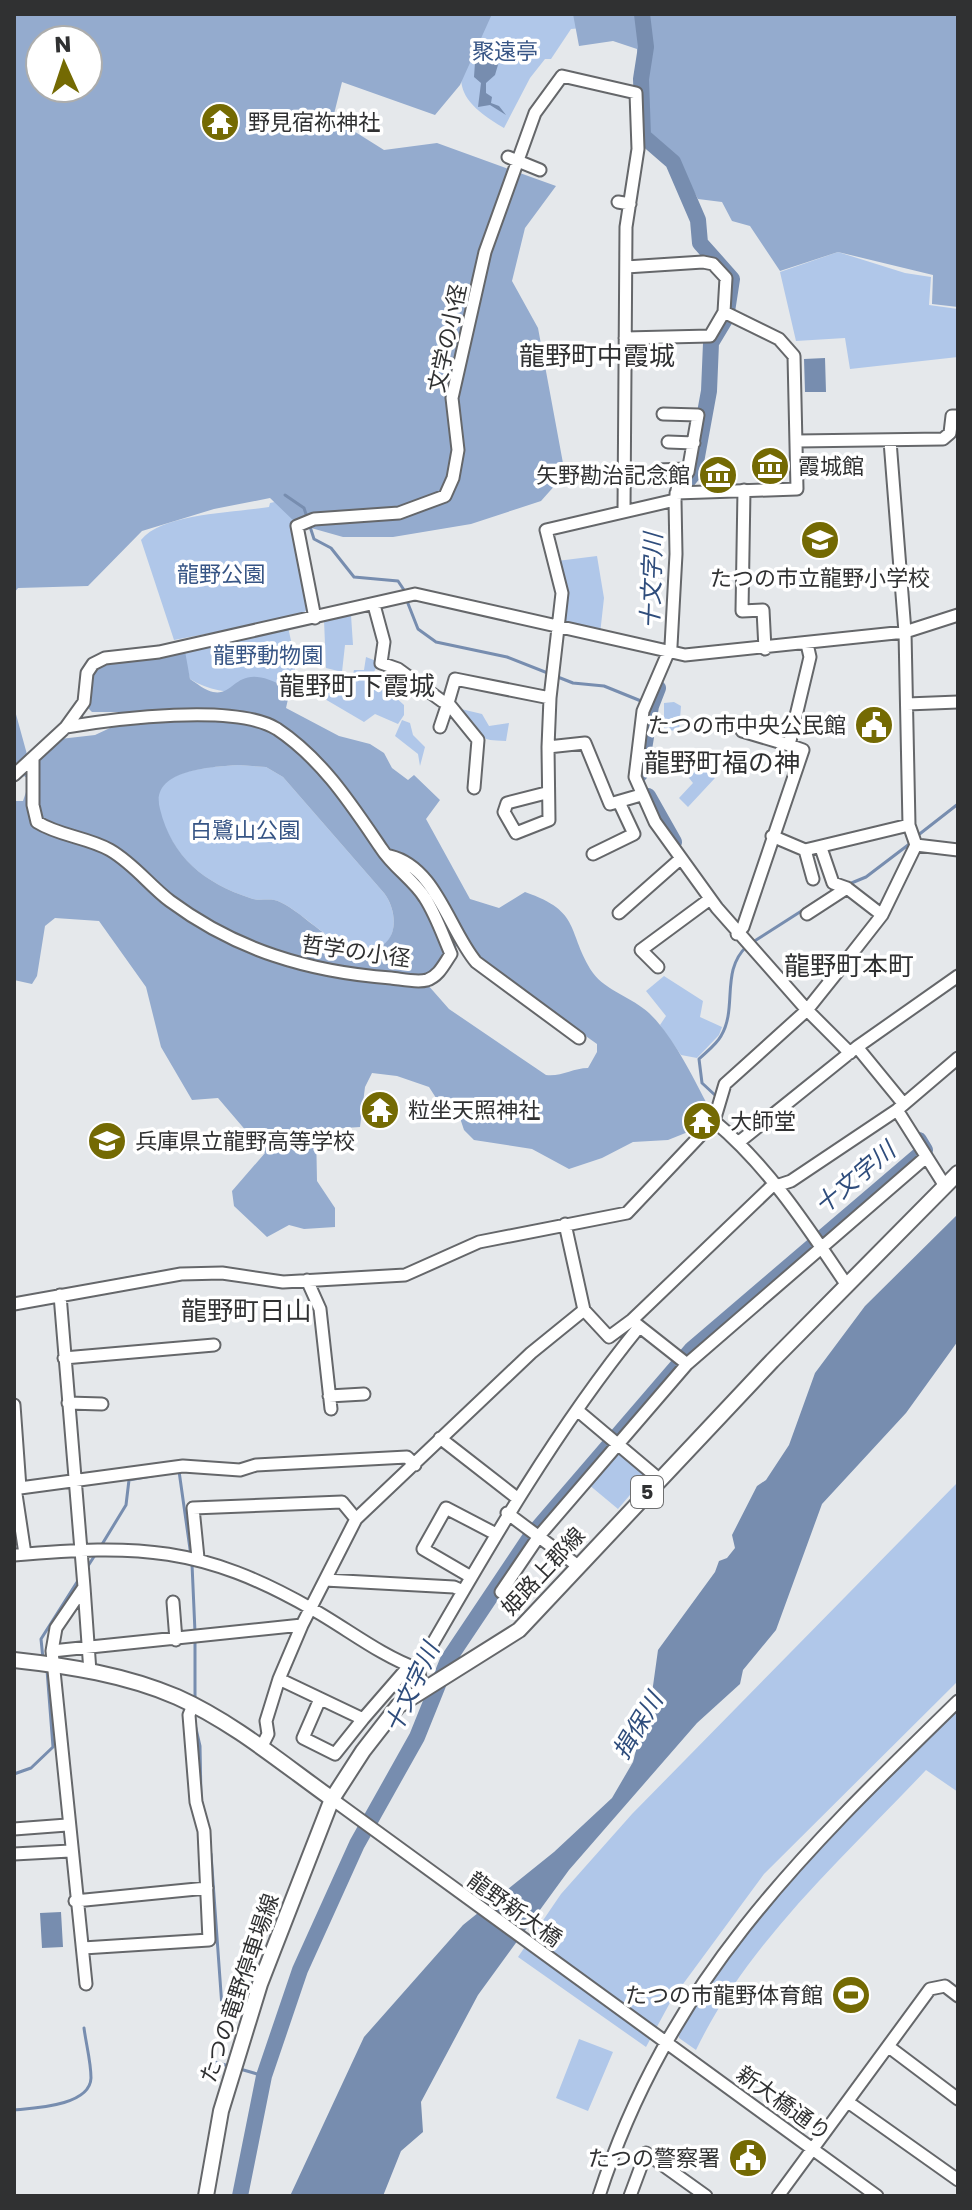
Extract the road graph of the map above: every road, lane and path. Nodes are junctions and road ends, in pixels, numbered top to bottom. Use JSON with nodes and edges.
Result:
{"nodes":[{"id":1,"x":513,"y":159,"type":"junction"},
{"id":2,"x":540,"y":170,"type":"dead end"},
{"id":3,"x":626,"y":267,"type":"junction"},
{"id":4,"x":728,"y":313,"type":"junction"},
{"id":5,"x":625,"y":338,"type":"junction"},
{"id":6,"x":663,"y":414,"type":"dead end"},
{"id":7,"x":958,"y":416,"type":"edge"},
{"id":8,"x":797,"y":441,"type":"junction"},
{"id":9,"x":890,"y":441,"type":"junction"},
{"id":10,"x":668,"y":442,"type":"dead end"},
{"id":11,"x":694,"y":443,"type":"junction"},
{"id":12,"x":688,"y":469,"type":"junction"},
{"id":13,"x":657,"y":470,"type":"dead end"},
{"id":14,"x":744,"y":490,"type":"junction"},
{"id":15,"x":679,"y":495,"type":"junction"},
{"id":16,"x":624,"y":511,"type":"junction"},
{"id":17,"x":374,"y":605,"type":"junction"},
{"id":18,"x":958,"y":615,"type":"edge"},
{"id":19,"x":315,"y":618,"type":"junction"},
{"id":20,"x":561,"y":627,"type":"junction"},
{"id":21,"x":905,"y":632,"type":"junction"},
{"id":22,"x":807,"y":644,"type":"junction"},
{"id":23,"x":765,"y":649,"type":"junction"},
{"id":24,"x":672,"y":653,"type":"junction"},
{"id":25,"x":550,"y":698,"type":"junction"},
{"id":26,"x":958,"y":702,"type":"edge"},
{"id":27,"x":448,"y":703,"type":"junction"},
{"id":28,"x":907,"y":704,"type":"junction"},
{"id":29,"x":66,"y":727,"type":"junction"},
{"id":30,"x":440,"y":727,"type":"dead end"},
{"id":31,"x":742,"y":731,"type":"dead end"},
{"id":32,"x":789,"y":745,"type":"junction"},
{"id":33,"x":548,"y":747,"type":"junction"},
{"id":34,"x":33,"y":760,"type":"junction"},
{"id":35,"x":14,"y":775,"type":"edge"},
{"id":36,"x":474,"y":788,"type":"dead end"},
{"id":37,"x":546,"y":793,"type":"dead end"},
{"id":38,"x":641,"y":795,"type":"junction"},
{"id":39,"x":619,"y":802,"type":"junction"},
{"id":40,"x":909,"y":825,"type":"junction"},
{"id":41,"x":772,"y":836,"type":"junction"},
{"id":42,"x":916,"y":845,"type":"junction"},
{"id":43,"x":821,"y":848,"type":"junction"},
{"id":44,"x":805,"y":850,"type":"junction"},
{"id":45,"x":958,"y":850,"type":"edge"},
{"id":46,"x":593,"y":854,"type":"dead end"},
{"id":47,"x":385,"y":855,"type":"junction"},
{"id":48,"x":679,"y":860,"type":"junction"},
{"id":49,"x":813,"y":879,"type":"dead end"},
{"id":50,"x":847,"y":888,"type":"junction"},
{"id":51,"x":710,"y":899,"type":"junction"},
{"id":52,"x":619,"y":913,"type":"dead end"},
{"id":53,"x":807,"y":914,"type":"dead end"},
{"id":54,"x":882,"y":915,"type":"junction"},
{"id":55,"x":737,"y":934,"type":"junction"},
{"id":56,"x":658,"y":967,"type":"dead end"},
{"id":57,"x":958,"y":976,"type":"edge"},
{"id":58,"x":807,"y":1010,"type":"junction"},
{"id":59,"x":579,"y":1038,"type":"dead end"},
{"id":60,"x":854,"y":1050,"type":"junction"},
{"id":61,"x":958,"y":1058,"type":"edge"},
{"id":62,"x":899,"y":1106,"type":"junction"},
{"id":63,"x":714,"y":1121,"type":"junction"},
{"id":64,"x":739,"y":1142,"type":"junction"},
{"id":65,"x":922,"y":1154,"type":"junction"},
{"id":66,"x":958,"y":1173,"type":"edge"},
{"id":67,"x":775,"y":1185,"type":"junction"},
{"id":68,"x":945,"y":1186,"type":"junction"},
{"id":69,"x":565,"y":1224,"type":"junction"},
{"id":70,"x":818,"y":1243,"type":"junction"},
{"id":71,"x":307,"y":1280,"type":"junction"},
{"id":72,"x":846,"y":1284,"type":"junction"},
{"id":73,"x":60,"y":1295,"type":"junction"},
{"id":74,"x":14,"y":1304,"type":"edge"},
{"id":75,"x":584,"y":1310,"type":"junction"},
{"id":76,"x":636,"y":1323,"type":"junction"},
{"id":77,"x":214,"y":1345,"type":"dead end"},
{"id":78,"x":64,"y":1358,"type":"junction"},
{"id":79,"x":687,"y":1364,"type":"junction"},
{"id":80,"x":364,"y":1394,"type":"dead end"},
{"id":81,"x":329,"y":1396,"type":"junction"},
{"id":82,"x":68,"y":1403,"type":"junction"},
{"id":83,"x":102,"y":1404,"type":"dead end"},
{"id":84,"x":14,"y":1405,"type":"edge"},
{"id":85,"x":331,"y":1409,"type":"dead end"},
{"id":86,"x":577,"y":1410,"type":"junction"},
{"id":87,"x":440,"y":1438,"type":"junction"},
{"id":88,"x":613,"y":1440,"type":"junction"},
{"id":89,"x":415,"y":1465,"type":"junction"},
{"id":90,"x":659,"y":1479,"type":"junction"},
{"id":91,"x":75,"y":1482,"type":"junction"},
{"id":92,"x":16,"y":1494,"type":"edge"},
{"id":93,"x":517,"y":1498,"type":"junction"},
{"id":94,"x":507,"y":1513,"type":"junction"},
{"id":95,"x":356,"y":1519,"type":"junction"},
{"id":96,"x":535,"y":1532,"type":"junction"},
{"id":97,"x":496,"y":1534,"type":"junction"},
{"id":98,"x":82,"y":1550,"type":"junction"},
{"id":99,"x":20,"y":1555,"type":"edge"},
{"id":100,"x":198,"y":1558,"type":"junction"},
{"id":101,"x":578,"y":1566,"type":"junction"},
{"id":102,"x":471,"y":1577,"type":"junction"},
{"id":103,"x":325,"y":1580,"type":"junction"},
{"id":104,"x":84,"y":1587,"type":"junction"},
{"id":105,"x":463,"y":1591,"type":"junction"},
{"id":106,"x":501,"y":1592,"type":"dead end"},
{"id":107,"x":173,"y":1602,"type":"dead end"},
{"id":108,"x":311,"y":1608,"type":"junction"},
{"id":109,"x":302,"y":1625,"type":"junction"},
{"id":110,"x":176,"y":1640,"type":"junction"},
{"id":111,"x":89,"y":1647,"type":"junction"},
{"id":112,"x":52,"y":1658,"type":"junction"},
{"id":113,"x":14,"y":1660,"type":"edge"},
{"id":114,"x":413,"y":1668,"type":"junction"},
{"id":115,"x":90,"y":1672,"type":"junction"},
{"id":116,"x":279,"y":1679,"type":"junction"},
{"id":117,"x":423,"y":1690,"type":"junction"},
{"id":118,"x":320,"y":1699,"type":"junction"},
{"id":119,"x":958,"y":1701,"type":"edge"},
{"id":120,"x":193,"y":1705,"type":"junction"},
{"id":121,"x":363,"y":1719,"type":"junction"},
{"id":122,"x":261,"y":1748,"type":"junction"},
{"id":123,"x":332,"y":1799,"type":"junction"},
{"id":124,"x":67,"y":1825,"type":"junction"},
{"id":125,"x":14,"y":1829,"type":"edge"},
{"id":126,"x":70,"y":1851,"type":"junction"},
{"id":127,"x":14,"y":1854,"type":"edge"},
{"id":128,"x":207,"y":1888,"type":"junction"},
{"id":129,"x":75,"y":1901,"type":"junction"},
{"id":130,"x":83,"y":1948,"type":"junction"},
{"id":131,"x":86,"y":1984,"type":"dead end"},
{"id":132,"x":958,"y":1996,"type":"edge"},
{"id":133,"x":662,"y":2040,"type":"junction"},
{"id":134,"x":889,"y":2047,"type":"junction"},
{"id":135,"x":958,"y":2099,"type":"edge"},
{"id":136,"x":848,"y":2102,"type":"junction"},
{"id":137,"x":813,"y":2148,"type":"junction"},
{"id":138,"x":958,"y":2180,"type":"edge"},
{"id":139,"x":206,"y":2196,"type":"edge"},
{"id":140,"x":599,"y":2196,"type":"edge"},
{"id":141,"x":630,"y":2196,"type":"edge"},
{"id":142,"x":706,"y":2196,"type":"edge"},
{"id":143,"x":778,"y":2196,"type":"edge"},
{"id":144,"x":877,"y":2196,"type":"edge"}],
"edges":[{"from":1,"to":2,"type":"street"},
{"from":1,"to":3,"type":"street","name":"文学の小径"},
{"from":1,"to":19,"type":"street","name":"文学の小径"},
{"from":3,"to":4,"type":"street"},
{"from":3,"to":5,"type":"street"},
{"from":4,"to":5,"type":"street"},
{"from":4,"to":8,"type":"street"},
{"from":5,"to":16,"type":"street"},
{"from":6,"to":11,"type":"street"},
{"from":7,"to":9,"type":"street"},
{"from":8,"to":9,"type":"street"},
{"from":8,"to":14,"type":"street"},
{"from":9,"to":21,"type":"street"},
{"from":10,"to":11,"type":"street"},
{"from":11,"to":12,"type":"street"},
{"from":12,"to":13,"type":"street"},
{"from":12,"to":15,"type":"street"},
{"from":14,"to":15,"type":"street"},
{"from":14,"to":23,"type":"street"},
{"from":15,"to":16,"type":"street"},
{"from":15,"to":24,"type":"street"},
{"from":16,"to":20,"type":"street"},
{"from":17,"to":19,"type":"street"},
{"from":17,"to":20,"type":"street"},
{"from":17,"to":27,"type":"street"},
{"from":18,"to":21,"type":"street"},
{"from":19,"to":29,"type":"street"},
{"from":20,"to":24,"type":"street"},
{"from":20,"to":25,"type":"street"},
{"from":21,"to":22,"type":"street"},
{"from":21,"to":28,"type":"street"},
{"from":22,"to":23,"type":"street"},
{"from":22,"to":32,"type":"street"},
{"from":23,"to":24,"type":"street"},
{"from":24,"to":38,"type":"street"},
{"from":25,"to":27,"type":"street"},
{"from":25,"to":33,"type":"street"},
{"from":26,"to":28,"type":"street"},
{"from":27,"to":30,"type":"street"},
{"from":27,"to":36,"type":"street"},
{"from":28,"to":40,"type":"street"},
{"from":29,"to":34,"type":"street"},
{"from":29,"to":47,"type":"street","name":"哲学の小径"},
{"from":31,"to":32,"type":"street"},
{"from":32,"to":41,"type":"street"},
{"from":33,"to":37,"type":"street"},
{"from":33,"to":39,"type":"street"},
{"from":34,"to":35,"type":"street"},
{"from":34,"to":47,"type":"street","name":"哲学の小径"},
{"from":38,"to":39,"type":"street"},
{"from":38,"to":48,"type":"street"},
{"from":39,"to":46,"type":"street"},
{"from":40,"to":42,"type":"street"},
{"from":40,"to":43,"type":"street"},
{"from":41,"to":44,"type":"street"},
{"from":41,"to":55,"type":"street"},
{"from":42,"to":45,"type":"street"},
{"from":42,"to":54,"type":"street"},
{"from":43,"to":44,"type":"street"},
{"from":43,"to":50,"type":"street"},
{"from":44,"to":49,"type":"street"},
{"from":47,"to":59,"type":"street"},
{"from":48,"to":51,"type":"street"},
{"from":48,"to":52,"type":"street"},
{"from":50,"to":53,"type":"street"},
{"from":50,"to":54,"type":"street"},
{"from":51,"to":55,"type":"street"},
{"from":51,"to":56,"type":"street"},
{"from":54,"to":58,"type":"street"},
{"from":55,"to":58,"type":"street"},
{"from":57,"to":60,"type":"street"},
{"from":58,"to":60,"type":"street"},
{"from":58,"to":63,"type":"street"},
{"from":60,"to":62,"type":"street"},
{"from":60,"to":64,"type":"street"},
{"from":61,"to":62,"type":"street"},
{"from":62,"to":65,"type":"street"},
{"from":62,"to":67,"type":"street"},
{"from":63,"to":64,"type":"street"},
{"from":63,"to":69,"type":"street"},
{"from":64,"to":67,"type":"street"},
{"from":65,"to":68,"type":"street"},
{"from":65,"to":70,"type":"street"},
{"from":66,"to":68,"type":"main road","name":"姫路上郡線","number":"5"},
{"from":67,"to":70,"type":"street"},
{"from":67,"to":76,"type":"street"},
{"from":68,"to":72,"type":"main road","name":"姫路上郡線","number":"5"},
{"from":69,"to":71,"type":"street"},
{"from":69,"to":75,"type":"street"},
{"from":70,"to":72,"type":"street"},
{"from":70,"to":79,"type":"street"},
{"from":71,"to":73,"type":"street"},
{"from":71,"to":81,"type":"street"},
{"from":72,"to":90,"type":"main road","name":"姫路上郡線","number":"5"},
{"from":73,"to":74,"type":"street"},
{"from":73,"to":78,"type":"street"},
{"from":75,"to":76,"type":"street"},
{"from":75,"to":87,"type":"street"},
{"from":76,"to":79,"type":"street"},
{"from":76,"to":86,"type":"street"},
{"from":77,"to":78,"type":"street"},
{"from":78,"to":82,"type":"street"},
{"from":79,"to":88,"type":"street"},
{"from":80,"to":81,"type":"street"},
{"from":81,"to":85,"type":"street"},
{"from":82,"to":83,"type":"street"},
{"from":82,"to":91,"type":"street"},
{"from":84,"to":91,"type":"street"},
{"from":86,"to":88,"type":"street"},
{"from":86,"to":93,"type":"street"},
{"from":87,"to":89,"type":"street"},
{"from":87,"to":93,"type":"street"},
{"from":88,"to":90,"type":"street"},
{"from":88,"to":96,"type":"street"},
{"from":89,"to":91,"type":"street"},
{"from":89,"to":95,"type":"street"},
{"from":90,"to":101,"type":"main road","name":"姫路上郡線","number":"5"},
{"from":91,"to":98,"type":"street"},
{"from":92,"to":99,"type":"street"},
{"from":93,"to":94,"type":"street"},
{"from":94,"to":96,"type":"street"},
{"from":94,"to":97,"type":"street"},
{"from":95,"to":100,"type":"street"},
{"from":95,"to":103,"type":"street"},
{"from":96,"to":101,"type":"street"},
{"from":96,"to":106,"type":"street"},
{"from":97,"to":102,"type":"street"},
{"from":97,"to":102,"type":"street"},
{"from":98,"to":99,"type":"street"},
{"from":98,"to":100,"type":"street"},
{"from":98,"to":104,"type":"street"},
{"from":100,"to":108,"type":"street"},
{"from":101,"to":117,"type":"main road","name":"姫路上郡線","number":"5"},
{"from":102,"to":105,"type":"street"},
{"from":103,"to":105,"type":"street"},
{"from":103,"to":108,"type":"street"},
{"from":104,"to":111,"type":"street"},
{"from":104,"to":112,"type":"street"},
{"from":105,"to":114,"type":"street"},
{"from":107,"to":110,"type":"street"},
{"from":108,"to":109,"type":"street"},
{"from":108,"to":114,"type":"street"},
{"from":109,"to":110,"type":"street"},
{"from":109,"to":116,"type":"street"},
{"from":110,"to":111,"type":"street"},
{"from":111,"to":112,"type":"street"},
{"from":111,"to":115,"type":"street"},
{"from":112,"to":113,"type":"main road"},
{"from":112,"to":115,"type":"main road"},
{"from":112,"to":124,"type":"street"},
{"from":114,"to":117,"type":"street"},
{"from":114,"to":121,"type":"street"},
{"from":115,"to":120,"type":"main road"},
{"from":116,"to":118,"type":"street"},
{"from":116,"to":122,"type":"street"},
{"from":117,"to":123,"type":"main road","name":"姫路上郡線","number":"5"},
{"from":118,"to":121,"type":"street"},
{"from":118,"to":121,"type":"street"},
{"from":119,"to":133,"type":"street"},
{"from":120,"to":122,"type":"main road"},
{"from":120,"to":128,"type":"street"},
{"from":122,"to":123,"type":"main road"},
{"from":123,"to":133,"type":"street","name":"龍野新大橋"},
{"from":123,"to":139,"type":"main road","name":"たつの竜野停車場線"},
{"from":124,"to":125,"type":"street"},
{"from":124,"to":126,"type":"street"},
{"from":126,"to":127,"type":"street"},
{"from":126,"to":129,"type":"street"},
{"from":128,"to":129,"type":"street"},
{"from":128,"to":130,"type":"street"},
{"from":129,"to":130,"type":"street"},
{"from":130,"to":131,"type":"street"},
{"from":132,"to":134,"type":"street"},
{"from":133,"to":137,"type":"street","name":"新大橋通り"},
{"from":133,"to":140,"type":"street"},
{"from":134,"to":135,"type":"street"},
{"from":134,"to":136,"type":"street"},
{"from":136,"to":137,"type":"street"},
{"from":136,"to":138,"type":"street"},
{"from":137,"to":143,"type":"street"},
{"from":137,"to":144,"type":"street","name":"新大橋通り"},
{"from":141,"to":142,"type":"street"}]}
